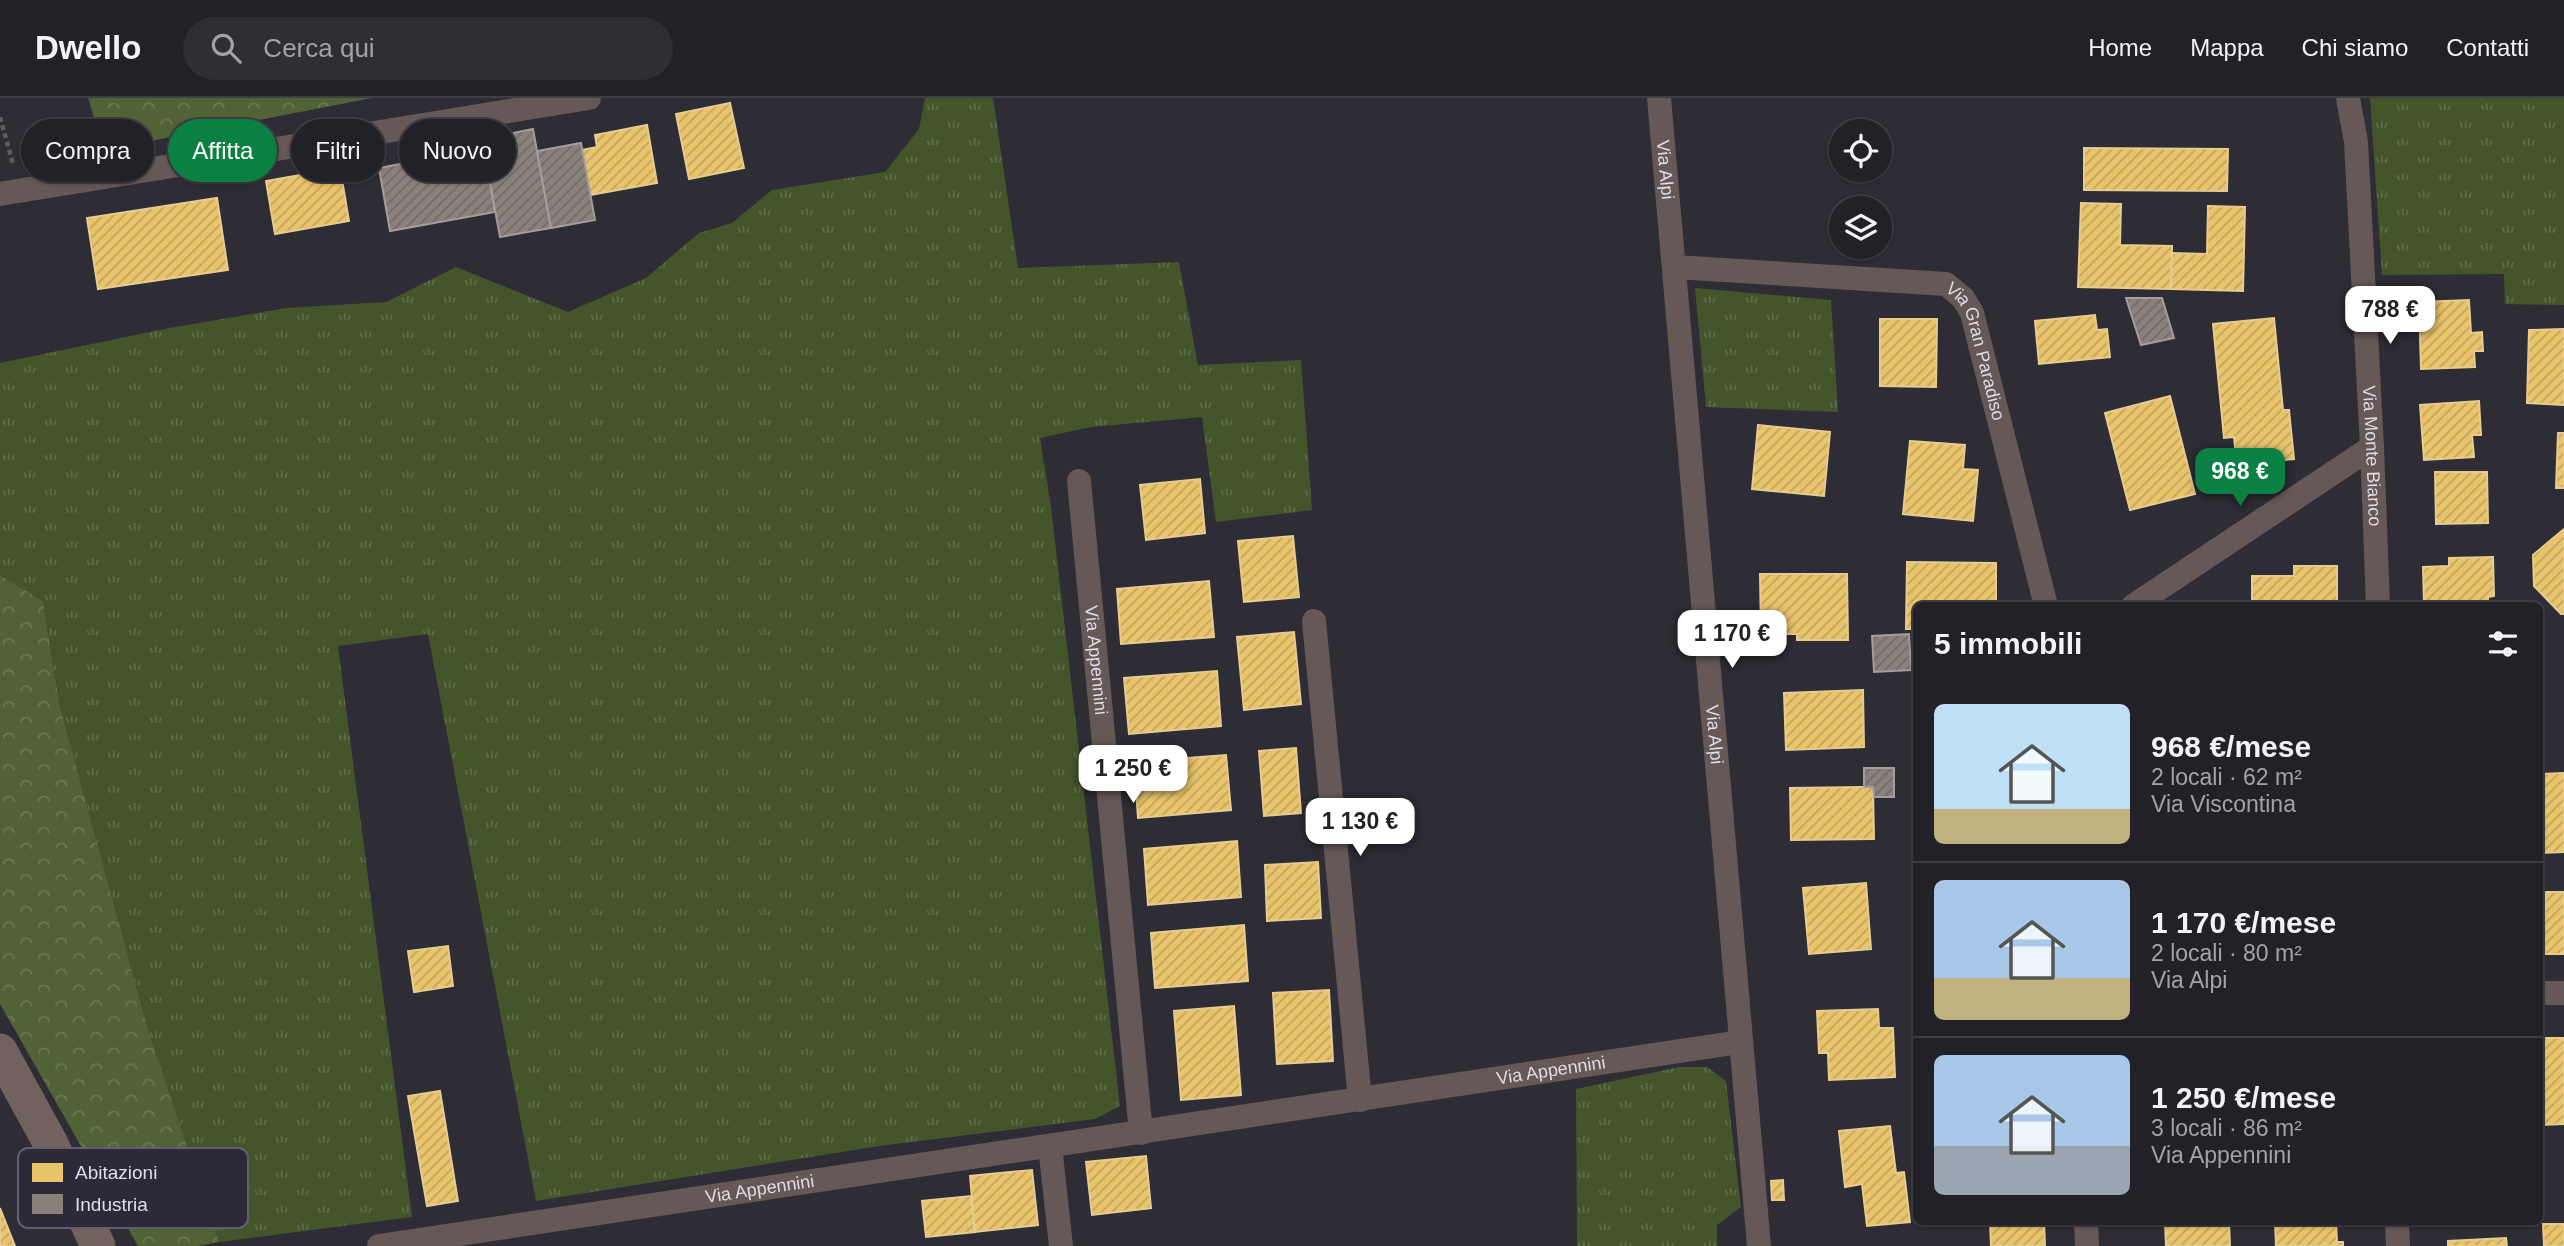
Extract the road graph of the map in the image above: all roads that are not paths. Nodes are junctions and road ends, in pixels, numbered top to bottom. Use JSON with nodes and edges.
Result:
{"nodes":[{"id":1,"x":589,"y":98,"type":"edge"},
{"id":2,"x":1659,"y":98,"type":"edge"},
{"id":3,"x":2348,"y":98,"type":"edge"},
{"id":4,"x":10,"y":193,"type":"edge"},
{"id":5,"x":1675,"y":267,"type":"junction"},
{"id":6,"x":2372,"y":447,"type":"junction"},
{"id":7,"x":1079,"y":481,"type":"dead end"},
{"id":8,"x":2045,"y":602,"type":"edge"},
{"id":9,"x":2139,"y":602,"type":"edge"},
{"id":10,"x":2378,"y":602,"type":"edge"},
{"id":11,"x":1314,"y":621,"type":"dead end"},
{"id":12,"x":2543,"y":993,"type":"edge"},
{"id":13,"x":2564,"y":993,"type":"edge"},
{"id":14,"x":1740,"y":1042,"type":"junction"},
{"id":15,"x":0,"y":1051,"type":"edge"},
{"id":16,"x":1360,"y":1100,"type":"junction"},
{"id":17,"x":1141,"y":1133,"type":"junction"},
{"id":18,"x":1050,"y":1146,"type":"junction"},
{"id":19,"x":53,"y":1148,"type":"edge"},
{"id":20,"x":2086,"y":1225,"type":"edge"},
{"id":21,"x":2397,"y":1225,"type":"edge"},
{"id":22,"x":89,"y":1228,"type":"edge"},
{"id":23,"x":97,"y":1246,"type":"edge"},
{"id":24,"x":379,"y":1246,"type":"edge"},
{"id":25,"x":1061,"y":1246,"type":"edge"},
{"id":26,"x":1759,"y":1246,"type":"edge"},
{"id":27,"x":2087,"y":1246,"type":"edge"},
{"id":28,"x":2398,"y":1246,"type":"edge"}],
"edges":[{"from":1,"to":4,"type":"street"},
{"from":2,"to":5,"type":"street","name":"Via Alpi"},
{"from":3,"to":6,"type":"street","name":"Via Monte Bianco"},
{"from":5,"to":8,"type":"street","name":"Via Gran Paradiso"},
{"from":5,"to":14,"type":"street","name":"Via Alpi"},
{"from":6,"to":9,"type":"street"},
{"from":6,"to":10,"type":"street","name":"Via Monte Bianco"},
{"from":7,"to":17,"type":"street","name":"Via Appennini"},
{"from":11,"to":16,"type":"street"},
{"from":12,"to":13,"type":"street"},
{"from":14,"to":16,"type":"street","name":"Via Appennini"},
{"from":14,"to":26,"type":"street","name":"Via Alpi"},
{"from":15,"to":19,"type":"street"},
{"from":16,"to":17,"type":"street","name":"Via Appennini"},
{"from":17,"to":18,"type":"street","name":"Via Appennini"},
{"from":18,"to":24,"type":"street","name":"Via Appennini"},
{"from":18,"to":25,"type":"street"},
{"from":20,"to":27,"type":"street"},
{"from":21,"to":28,"type":"street"},
{"from":22,"to":23,"type":"street"}]}
